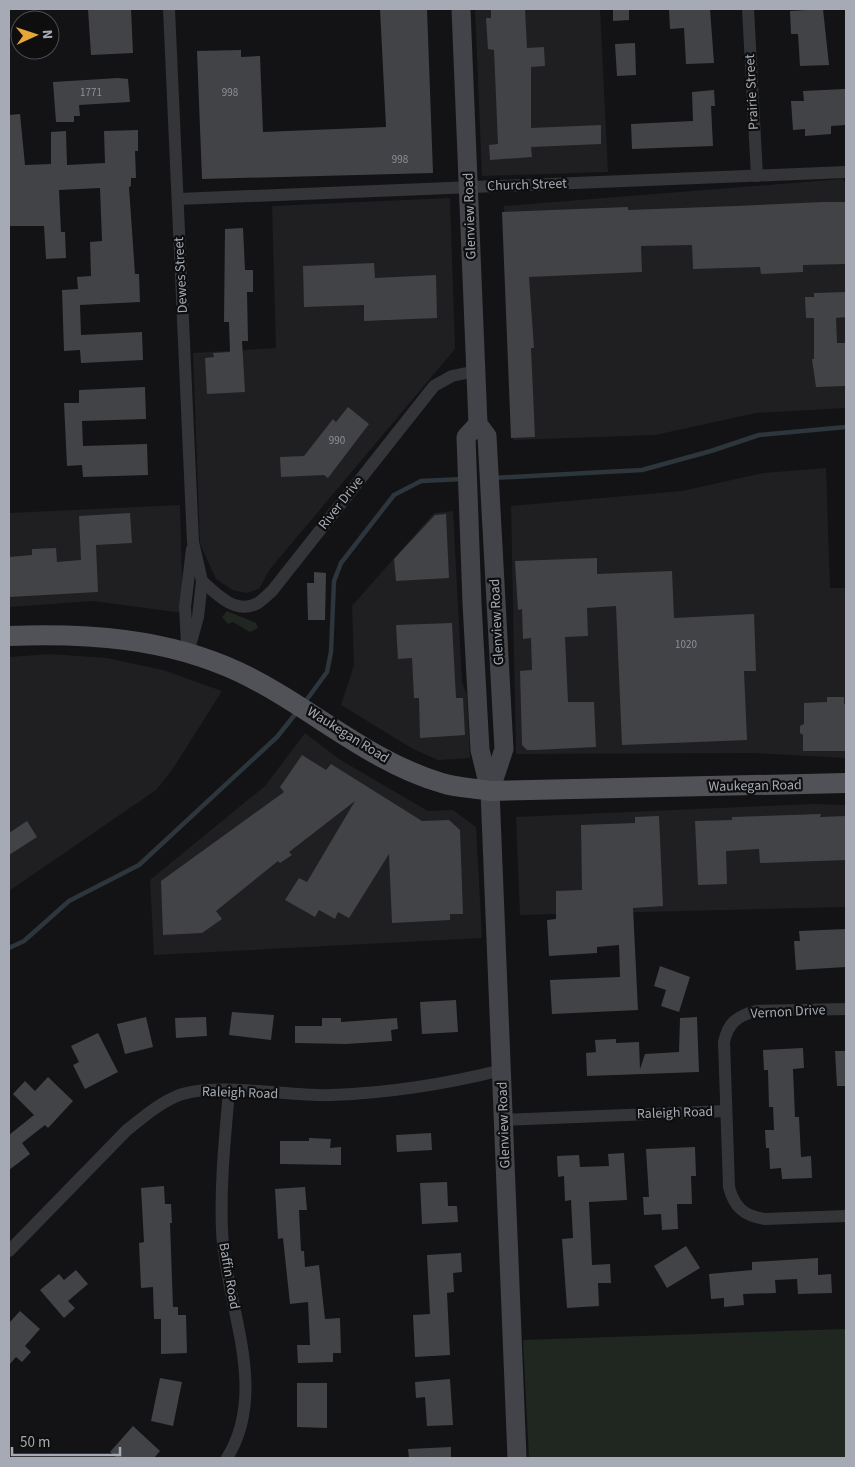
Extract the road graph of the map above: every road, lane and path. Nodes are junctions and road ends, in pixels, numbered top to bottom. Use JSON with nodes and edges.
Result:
{"nodes":[{"id":1,"x":169,"y":9,"type":"edge"},
{"id":2,"x":461,"y":9,"type":"edge"},
{"id":3,"x":748,"y":9,"type":"edge"},
{"id":4,"x":846,"y":172,"type":"edge"},
{"id":5,"x":756,"y":176,"type":"junction"},
{"id":6,"x":469,"y":187,"type":"junction"},
{"id":7,"x":178,"y":199,"type":"junction"},
{"id":8,"x":476,"y":371,"type":"junction"},
{"id":9,"x":478,"y":424,"type":"junction"},
{"id":10,"x":193,"y":542,"type":"junction"},
{"id":11,"x":202,"y":581,"type":"junction"},
{"id":12,"x":9,"y":636,"type":"edge"},
{"id":13,"x":188,"y":652,"type":"junction"},
{"id":14,"x":846,"y":783,"type":"edge"},
{"id":15,"x":490,"y":791,"type":"junction"},
{"id":16,"x":846,"y":1009,"type":"edge"},
{"id":17,"x":502,"y":1070,"type":"junction"},
{"id":18,"x":229,"y":1091,"type":"junction"},
{"id":19,"x":726,"y":1111,"type":"junction"},
{"id":20,"x":503,"y":1120,"type":"junction"},
{"id":21,"x":846,"y":1216,"type":"edge"},
{"id":22,"x":9,"y":1251,"type":"edge"},
{"id":23,"x":227,"y":1458,"type":"edge"},
{"id":24,"x":517,"y":1458,"type":"edge"}],
"edges":[{"from":1,"to":7,"type":"street","name":"Dewes Street"},
{"from":2,"to":6,"type":"main road","name":"Glenview Road"},
{"from":3,"to":5,"type":"street","name":"Prairie Street"},
{"from":4,"to":5,"type":"street","name":"Church Street"},
{"from":5,"to":6,"type":"street","name":"Church Street"},
{"from":6,"to":7,"type":"street","name":"Church Street"},
{"from":6,"to":8,"type":"main road","name":"Glenview Road"},
{"from":7,"to":10,"type":"street","name":"Dewes Street"},
{"from":8,"to":9,"type":"main road","name":"Glenview Road"},
{"from":8,"to":11,"type":"street","name":"River Drive"},
{"from":9,"to":15,"type":"main road","name":"Glenview Road"},
{"from":9,"to":15,"type":"main road","name":"Glenview Road"},
{"from":10,"to":11,"type":"street","name":"Dewes Street"},
{"from":10,"to":13,"type":"street","name":"Dewes Street"},
{"from":11,"to":13,"type":"street","name":"Dewes Street"},
{"from":12,"to":13,"type":"main road","name":"Waukegan Road"},
{"from":13,"to":15,"type":"main road","name":"Waukegan Road"},
{"from":14,"to":15,"type":"main road","name":"Waukegan Road"},
{"from":15,"to":17,"type":"main road","name":"Glenview Road"},
{"from":16,"to":19,"type":"street","name":"Vernon Drive"},
{"from":17,"to":18,"type":"street","name":"Raleigh Road"},
{"from":17,"to":20,"type":"main road","name":"Glenview Road"},
{"from":18,"to":22,"type":"street","name":"Raleigh Road"},
{"from":18,"to":23,"type":"street","name":"Baffin Road"},
{"from":19,"to":20,"type":"street","name":"Raleigh Road"},
{"from":19,"to":21,"type":"street","name":"Raleigh Road"},
{"from":20,"to":24,"type":"main road","name":"Glenview Road"}]}
